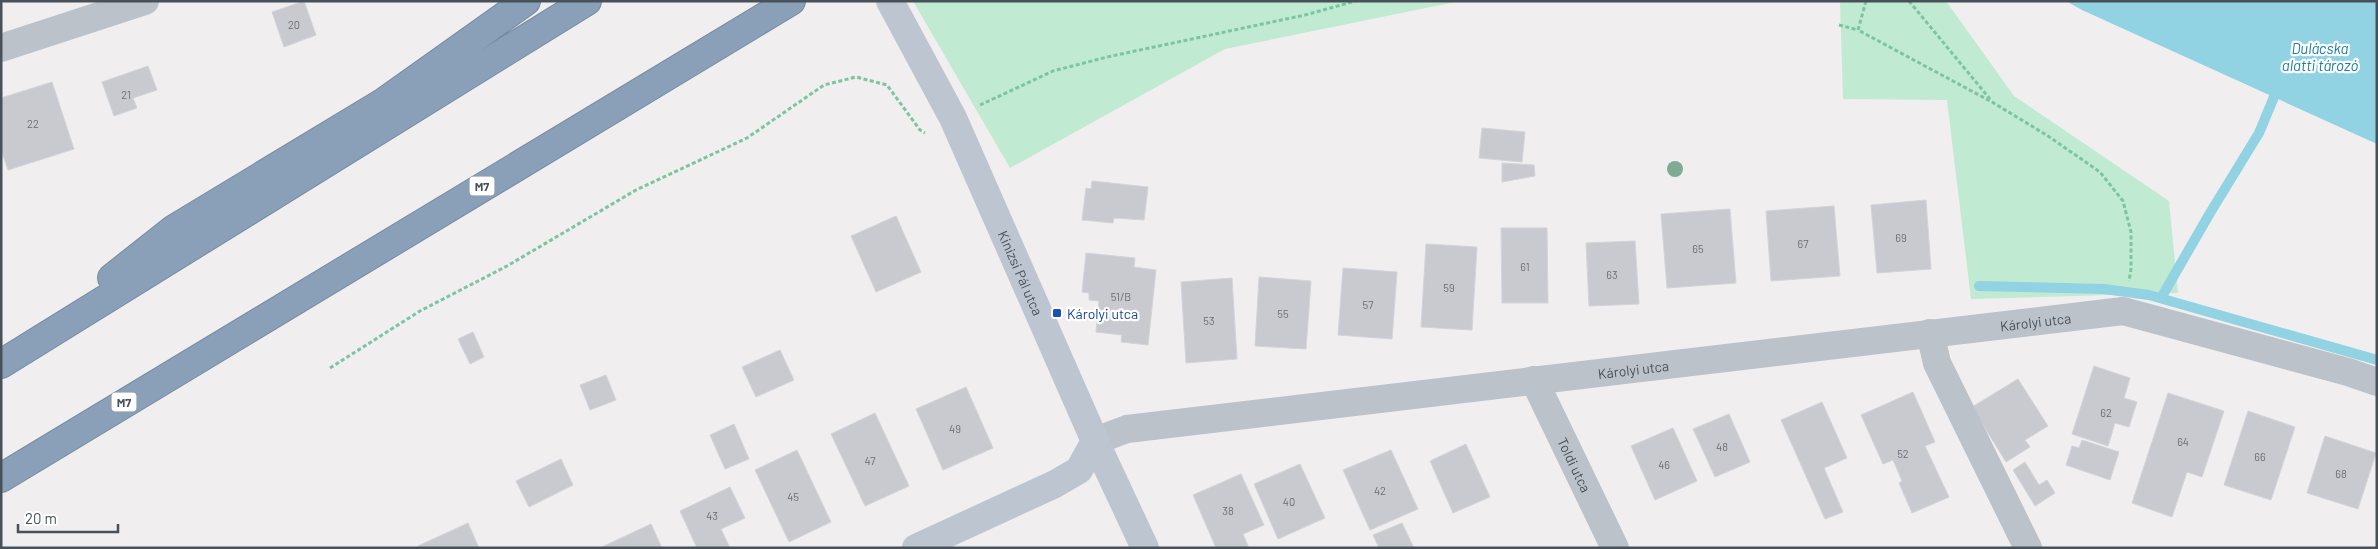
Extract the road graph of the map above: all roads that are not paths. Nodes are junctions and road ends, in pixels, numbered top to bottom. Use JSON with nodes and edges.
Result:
{"nodes":[{"id":1,"x":145,"y":1,"type":"edge"},
{"id":2,"x":526,"y":1,"type":"edge"},
{"id":3,"x":587,"y":1,"type":"edge"},
{"id":4,"x":791,"y":1,"type":"edge"},
{"id":5,"x":890,"y":1,"type":"edge"},
{"id":6,"x":1,"y":48,"type":"edge"},
{"id":7,"x":1930,"y":333,"type":"junction"},
{"id":8,"x":3,"y":363,"type":"edge"},
{"id":9,"x":1534,"y":380,"type":"junction"},
{"id":10,"x":2377,"y":382,"type":"edge"},
{"id":11,"x":1095,"y":440,"type":"junction"},
{"id":12,"x":1,"y":478,"type":"edge"},
{"id":13,"x":916,"y":548,"type":"edge"},
{"id":14,"x":1146,"y":548,"type":"edge"},
{"id":15,"x":1615,"y":548,"type":"edge"},
{"id":16,"x":2028,"y":548,"type":"edge"}],
"edges":[{"from":1,"to":6,"type":"street"},
{"from":2,"to":8,"type":"highway"},
{"from":3,"to":8,"type":"highway"},
{"from":4,"to":12,"type":"highway","number":"M7"},
{"from":5,"to":11,"type":"street","name":"Kinizsi Pál utca"},
{"from":7,"to":9,"type":"street","name":"Károlyi utca"},
{"from":7,"to":10,"type":"street","name":"Károlyi utca"},
{"from":7,"to":16,"type":"street"},
{"from":9,"to":11,"type":"street","name":"Károlyi utca"},
{"from":9,"to":15,"type":"street","name":"Toldi utca"},
{"from":11,"to":13,"type":"street"},
{"from":11,"to":14,"type":"street","name":"Kinizsi Pál utca"}]}
